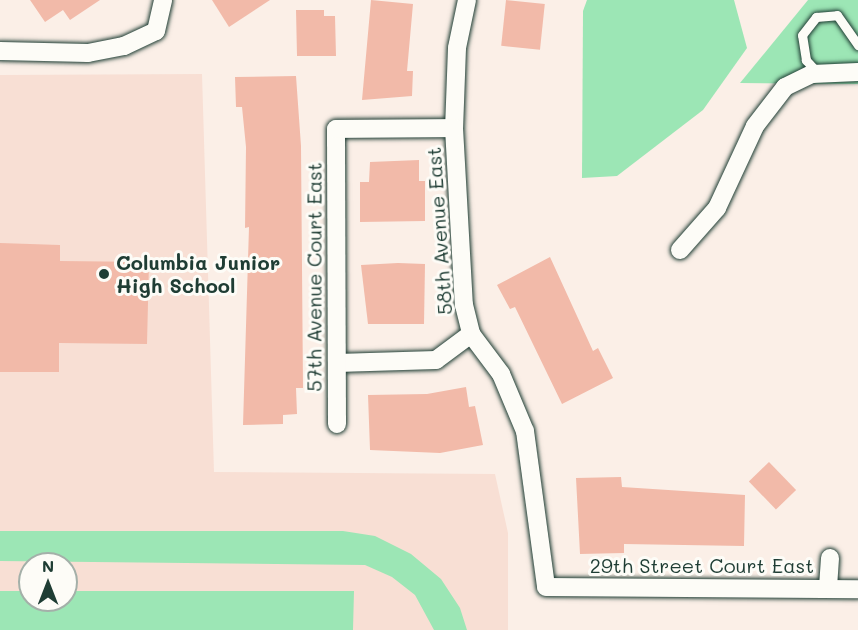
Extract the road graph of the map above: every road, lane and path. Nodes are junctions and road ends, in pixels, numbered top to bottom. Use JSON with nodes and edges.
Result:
{"nodes":[{"id":1,"x":163,"y":0,"type":"edge"},
{"id":2,"x":467,"y":0,"type":"edge"},
{"id":3,"x":858,"y":45,"type":"edge"},
{"id":4,"x":0,"y":51,"type":"edge"},
{"id":5,"x":858,"y":72,"type":"edge"},
{"id":6,"x":818,"y":73,"type":"junction"},
{"id":7,"x":454,"y":128,"type":"junction"},
{"id":8,"x":680,"y":250,"type":"dead end"},
{"id":9,"x":471,"y":334,"type":"junction"},
{"id":10,"x":337,"y":363,"type":"junction"},
{"id":11,"x":337,"y":424,"type":"dead end"},
{"id":12,"x":830,"y":558,"type":"dead end"},
{"id":13,"x":546,"y":587,"type":"joint"},
{"id":14,"x":828,"y":587,"type":"junction"},
{"id":15,"x":858,"y":589,"type":"edge"}],
"edges":[{"from":1,"to":4,"type":"street"},
{"from":2,"to":7,"type":"street","name":"58th Avenue East"},
{"from":3,"to":6,"type":"lane"},
{"from":5,"to":6,"type":"street"},
{"from":6,"to":8,"type":"street"},
{"from":7,"to":9,"type":"street","name":"58th Avenue East"},
{"from":7,"to":10,"type":"street","name":"57th Avenue Court East"},
{"from":9,"to":10,"type":"street"},
{"from":9,"to":13,"type":"street","name":"58th Avenue East"},
{"from":10,"to":11,"type":"street","name":"57th Avenue Court East"},
{"from":12,"to":14,"type":"street"},
{"from":13,"to":14,"type":"street","name":"29th Street Court East"},
{"from":14,"to":15,"type":"street","name":"29th Street Court East"}]}
